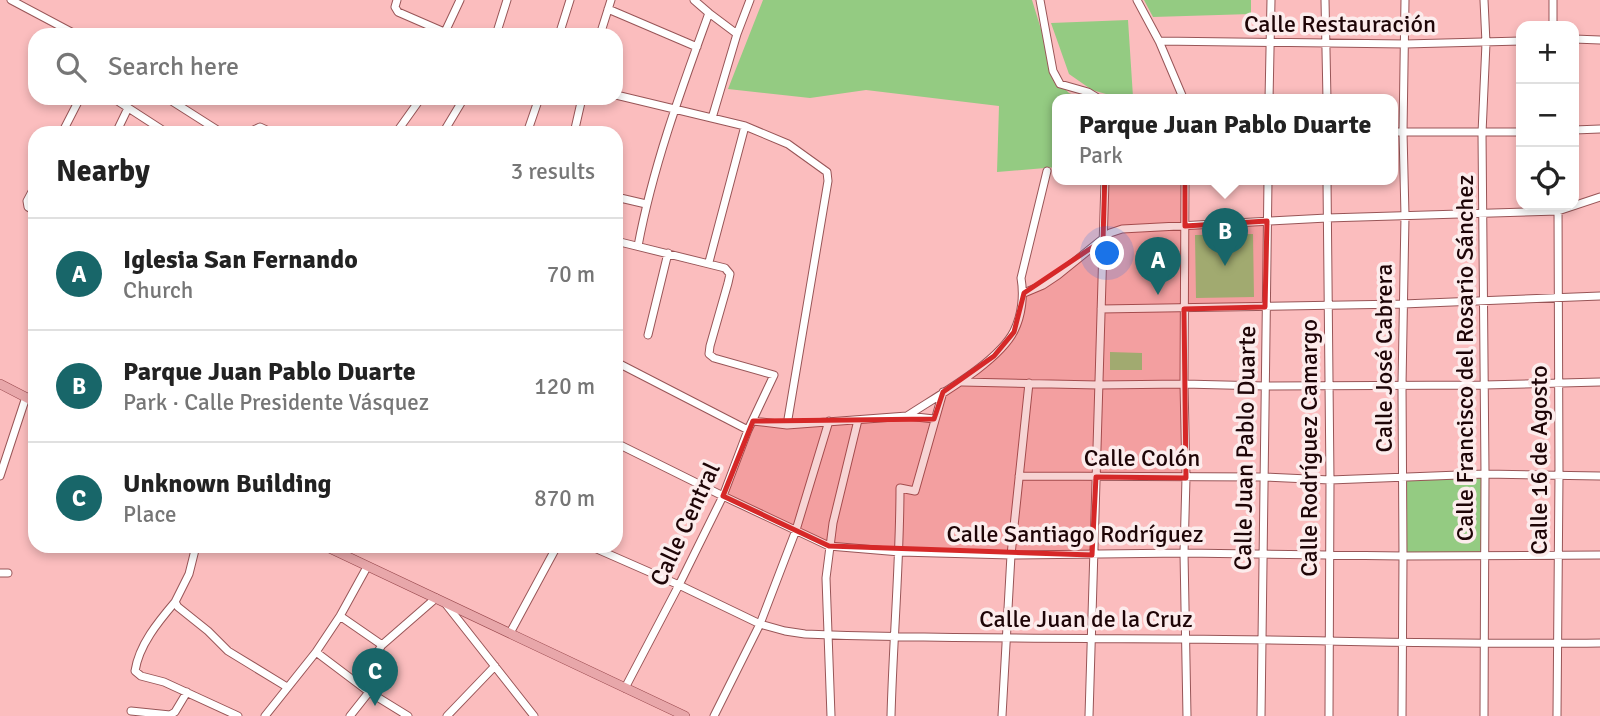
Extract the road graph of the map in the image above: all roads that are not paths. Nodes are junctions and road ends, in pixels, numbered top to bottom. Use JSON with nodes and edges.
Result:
{"nodes":[{"id":1,"x":11,"y":0,"type":"edge"},
{"id":2,"x":397,"y":0,"type":"edge"},
{"id":3,"x":460,"y":0,"type":"edge"},
{"id":4,"x":507,"y":0,"type":"edge"},
{"id":5,"x":570,"y":0,"type":"edge"},
{"id":6,"x":611,"y":0,"type":"edge"},
{"id":7,"x":694,"y":0,"type":"edge"},
{"id":8,"x":750,"y":0,"type":"edge"},
{"id":9,"x":1040,"y":0,"type":"edge"},
{"id":10,"x":1137,"y":0,"type":"edge"},
{"id":11,"x":1271,"y":0,"type":"edge"},
{"id":12,"x":1325,"y":0,"type":"edge"},
{"id":13,"x":1405,"y":0,"type":"edge"},
{"id":14,"x":1484,"y":0,"type":"edge"},
{"id":15,"x":1553,"y":0,"type":"edge"},
{"id":16,"x":608,"y":9,"type":"junction"},
{"id":17,"x":709,"y":13,"type":"junction"},
{"id":18,"x":1553,"y":21,"type":"edge"},
{"id":19,"x":64,"y":28,"type":"edge"},
{"id":20,"x":434,"y":28,"type":"edge"},
{"id":21,"x":450,"y":28,"type":"edge"},
{"id":22,"x":498,"y":28,"type":"edge"},
{"id":23,"x":561,"y":28,"type":"edge"},
{"id":24,"x":602,"y":28,"type":"edge"},
{"id":25,"x":737,"y":34,"type":"junction"},
{"id":26,"x":1579,"y":39,"type":"edge"},
{"id":27,"x":1600,"y":40,"type":"edge"},
{"id":28,"x":1159,"y":41,"type":"junction"},
{"id":29,"x":1516,"y":41,"type":"edge"},
{"id":30,"x":1271,"y":43,"type":"junction"},
{"id":31,"x":1486,"y":43,"type":"junction"},
{"id":32,"x":1326,"y":44,"type":"junction"},
{"id":33,"x":1405,"y":44,"type":"junction"},
{"id":34,"x":697,"y":47,"type":"junction"},
{"id":35,"x":1091,"y":94,"type":"edge"},
{"id":36,"x":1181,"y":94,"type":"edge"},
{"id":37,"x":1269,"y":94,"type":"edge"},
{"id":38,"x":1326,"y":94,"type":"edge"},
{"id":39,"x":623,"y":97,"type":"edge"},
{"id":40,"x":76,"y":105,"type":"edge"},
{"id":41,"x":124,"y":105,"type":"edge"},
{"id":42,"x":178,"y":105,"type":"edge"},
{"id":43,"x":416,"y":105,"type":"edge"},
{"id":44,"x":460,"y":105,"type":"edge"},
{"id":45,"x":537,"y":105,"type":"edge"},
{"id":46,"x":580,"y":105,"type":"edge"},
{"id":47,"x":128,"y":108,"type":"junction"},
{"id":48,"x":674,"y":110,"type":"junction"},
{"id":49,"x":712,"y":118,"type":"junction"},
{"id":50,"x":66,"y":126,"type":"edge"},
{"id":51,"x":119,"y":126,"type":"edge"},
{"id":52,"x":156,"y":126,"type":"edge"},
{"id":53,"x":211,"y":126,"type":"edge"},
{"id":54,"x":402,"y":126,"type":"edge"},
{"id":55,"x":447,"y":126,"type":"edge"},
{"id":56,"x":529,"y":126,"type":"edge"},
{"id":57,"x":576,"y":126,"type":"edge"},
{"id":58,"x":745,"y":126,"type":"junction"},
{"id":59,"x":1600,"y":129,"type":"edge"},
{"id":60,"x":1579,"y":130,"type":"edge"},
{"id":61,"x":1516,"y":131,"type":"edge"},
{"id":62,"x":1398,"y":132,"type":"edge"},
{"id":63,"x":1403,"y":132,"type":"junction"},
{"id":64,"x":1482,"y":133,"type":"junction"},
{"id":65,"x":1046,"y":171,"type":"dead end"},
{"id":66,"x":1105,"y":185,"type":"edge"},
{"id":67,"x":1185,"y":185,"type":"edge"},
{"id":68,"x":1268,"y":185,"type":"edge"},
{"id":69,"x":1327,"y":185,"type":"edge"},
{"id":70,"x":1600,"y":197,"type":"edge"},
{"id":71,"x":623,"y":199,"type":"edge"},
{"id":72,"x":1579,"y":202,"type":"edge"},
{"id":73,"x":646,"y":204,"type":"junction"},
{"id":74,"x":1533,"y":210,"type":"edge"},
{"id":75,"x":1558,"y":210,"type":"edge"},
{"id":76,"x":1483,"y":214,"type":"junction"},
{"id":77,"x":1405,"y":216,"type":"junction"},
{"id":78,"x":1327,"y":218,"type":"junction"},
{"id":79,"x":1267,"y":221,"type":"junction"},
{"id":80,"x":1185,"y":226,"type":"junction"},
{"id":81,"x":1103,"y":240,"type":"junction"},
{"id":82,"x":623,"y":243,"type":"edge"},
{"id":83,"x":638,"y":246,"type":"junction"},
{"id":84,"x":668,"y":253,"type":"junction"},
{"id":85,"x":709,"y":262,"type":"junction"},
{"id":86,"x":1024,"y":293,"type":"junction"},
{"id":87,"x":1600,"y":296,"type":"edge"},
{"id":88,"x":1559,"y":298,"type":"junction"},
{"id":89,"x":1484,"y":300,"type":"junction"},
{"id":90,"x":1404,"y":304,"type":"junction"},
{"id":91,"x":1328,"y":305,"type":"junction"},
{"id":92,"x":1265,"y":307,"type":"junction"},
{"id":93,"x":1101,"y":309,"type":"junction"},
{"id":94,"x":1184,"y":309,"type":"junction"},
{"id":95,"x":648,"y":335,"type":"dead end"},
{"id":96,"x":623,"y":366,"type":"edge"},
{"id":97,"x":962,"y":382,"type":"junction"},
{"id":98,"x":1558,"y":382,"type":"junction"},
{"id":99,"x":1600,"y":382,"type":"edge"},
{"id":100,"x":1029,"y":383,"type":"junction"},
{"id":101,"x":0,"y":384,"type":"edge"},
{"id":102,"x":1184,"y":384,"type":"junction"},
{"id":103,"x":1098,"y":385,"type":"junction"},
{"id":104,"x":1402,"y":385,"type":"junction"},
{"id":105,"x":1484,"y":385,"type":"junction"},
{"id":106,"x":1265,"y":386,"type":"junction"},
{"id":107,"x":1329,"y":386,"type":"junction"},
{"id":108,"x":943,"y":392,"type":"junction"},
{"id":109,"x":28,"y":398,"type":"edge"},
{"id":110,"x":928,"y":402,"type":"junction"},
{"id":111,"x":28,"y":407,"type":"edge"},
{"id":112,"x":935,"y":415,"type":"junction"},
{"id":113,"x":907,"y":416,"type":"junction"},
{"id":114,"x":858,"y":420,"type":"junction"},
{"id":115,"x":753,"y":421,"type":"junction"},
{"id":116,"x":829,"y":421,"type":"junction"},
{"id":117,"x":787,"y":425,"type":"junction"},
{"id":118,"x":748,"y":430,"type":"junction"},
{"id":119,"x":623,"y":446,"type":"edge"},
{"id":120,"x":1,"y":471,"type":"edge"},
{"id":121,"x":1485,"y":474,"type":"junction"},
{"id":122,"x":1559,"y":475,"type":"junction"},
{"id":123,"x":1019,"y":476,"type":"junction"},
{"id":124,"x":1096,"y":477,"type":"junction"},
{"id":125,"x":1265,"y":477,"type":"junction"},
{"id":126,"x":1600,"y":477,"type":"edge"},
{"id":127,"x":1186,"y":478,"type":"junction"},
{"id":128,"x":1403,"y":478,"type":"junction"},
{"id":129,"x":1330,"y":480,"type":"junction"},
{"id":130,"x":723,"y":496,"type":"junction"},
{"id":131,"x":796,"y":530,"type":"junction"},
{"id":132,"x":829,"y":546,"type":"junction"},
{"id":133,"x":900,"y":552,"type":"junction"},
{"id":134,"x":194,"y":553,"type":"edge"},
{"id":135,"x":339,"y":553,"type":"edge"},
{"id":136,"x":553,"y":553,"type":"edge"},
{"id":137,"x":606,"y":553,"type":"edge"},
{"id":138,"x":1184,"y":553,"type":"junction"},
{"id":139,"x":1263,"y":554,"type":"junction"},
{"id":140,"x":1328,"y":554,"type":"junction"},
{"id":141,"x":1010,"y":555,"type":"junction"},
{"id":142,"x":1092,"y":555,"type":"junction"},
{"id":143,"x":1485,"y":555,"type":"junction"},
{"id":144,"x":1600,"y":555,"type":"edge"},
{"id":145,"x":1404,"y":556,"type":"junction"},
{"id":146,"x":1558,"y":556,"type":"junction"},
{"id":147,"x":367,"y":567,"type":"junction"},
{"id":148,"x":679,"y":585,"type":"junction"},
{"id":149,"x":440,"y":601,"type":"junction"},
{"id":150,"x":175,"y":602,"type":"junction"},
{"id":151,"x":340,"y":616,"type":"junction"},
{"id":152,"x":760,"y":624,"type":"junction"},
{"id":153,"x":510,"y":634,"type":"junction"},
{"id":154,"x":828,"y":635,"type":"junction"},
{"id":155,"x":893,"y":636,"type":"junction"},
{"id":156,"x":1091,"y":638,"type":"junction"},
{"id":157,"x":1007,"y":639,"type":"junction"},
{"id":158,"x":1187,"y":639,"type":"junction"},
{"id":159,"x":1263,"y":640,"type":"junction"},
{"id":160,"x":1328,"y":642,"type":"junction"},
{"id":161,"x":1485,"y":642,"type":"junction"},
{"id":162,"x":1402,"y":643,"type":"junction"},
{"id":163,"x":1600,"y":643,"type":"edge"},
{"id":164,"x":1558,"y":644,"type":"junction"},
{"id":165,"x":382,"y":645,"type":"junction"},
{"id":166,"x":316,"y":652,"type":"junction"},
{"id":167,"x":495,"y":666,"type":"junction"},
{"id":168,"x":358,"y":682,"type":"junction"},
{"id":169,"x":287,"y":687,"type":"junction"},
{"id":170,"x":625,"y":688,"type":"junction"},
{"id":171,"x":187,"y":692,"type":"junction"},
{"id":172,"x":369,"y":692,"type":"junction"},
{"id":173,"x":131,"y":711,"type":"dead end"},
{"id":174,"x":238,"y":716,"type":"edge"},
{"id":175,"x":265,"y":716,"type":"edge"},
{"id":176,"x":350,"y":716,"type":"edge"},
{"id":177,"x":408,"y":716,"type":"edge"},
{"id":178,"x":447,"y":716,"type":"edge"},
{"id":179,"x":534,"y":716,"type":"edge"},
{"id":180,"x":685,"y":716,"type":"edge"},
{"id":181,"x":714,"y":716,"type":"edge"},
{"id":182,"x":831,"y":716,"type":"edge"},
{"id":183,"x":891,"y":716,"type":"edge"},
{"id":184,"x":1002,"y":716,"type":"edge"},
{"id":185,"x":1088,"y":716,"type":"edge"},
{"id":186,"x":1187,"y":716,"type":"edge"},
{"id":187,"x":1261,"y":716,"type":"edge"},
{"id":188,"x":1329,"y":716,"type":"edge"},
{"id":189,"x":1402,"y":716,"type":"edge"},
{"id":190,"x":1484,"y":716,"type":"edge"},
{"id":191,"x":1557,"y":716,"type":"edge"}],
"edges":[{"from":1,"to":19,"type":"street"},
{"from":2,"to":20,"type":"street"},
{"from":3,"to":21,"type":"street"},
{"from":4,"to":22,"type":"street"},
{"from":5,"to":23,"type":"street"},
{"from":6,"to":16,"type":"street"},
{"from":7,"to":17,"type":"street"},
{"from":8,"to":25,"type":"street"},
{"from":9,"to":35,"type":"street"},
{"from":10,"to":28,"type":"street"},
{"from":11,"to":30,"type":"street"},
{"from":12,"to":32,"type":"street"},
{"from":13,"to":33,"type":"street","name":"Calle José Cabrera"},
{"from":14,"to":31,"type":"street","name":"Calle Francisco del Rosario Sánchez"},
{"from":15,"to":18,"type":"street"},
{"from":16,"to":24,"type":"street"},
{"from":16,"to":34,"type":"street"},
{"from":17,"to":25,"type":"street"},
{"from":17,"to":34,"type":"street"},
{"from":25,"to":49,"type":"street"},
{"from":26,"to":27,"type":"street"},
{"from":28,"to":30,"type":"street","name":"Calle Restauración"},
{"from":28,"to":36,"type":"street"},
{"from":29,"to":31,"type":"street","name":"Calle Restauración"},
{"from":30,"to":32,"type":"street","name":"Calle Restauración"},
{"from":30,"to":37,"type":"street"},
{"from":31,"to":33,"type":"street","name":"Calle Restauración"},
{"from":31,"to":64,"type":"street","name":"Calle Francisco del Rosario Sánchez"},
{"from":32,"to":33,"type":"street","name":"Calle Restauración"},
{"from":32,"to":38,"type":"street"},
{"from":33,"to":63,"type":"street","name":"Calle José Cabrera"},
{"from":34,"to":48,"type":"street"},
{"from":39,"to":48,"type":"street"},
{"from":40,"to":50,"type":"street"},
{"from":41,"to":47,"type":"street"},
{"from":42,"to":53,"type":"street"},
{"from":43,"to":54,"type":"street"},
{"from":44,"to":55,"type":"street"},
{"from":45,"to":56,"type":"street"},
{"from":46,"to":57,"type":"street"},
{"from":47,"to":51,"type":"street"},
{"from":47,"to":52,"type":"street"},
{"from":48,"to":49,"type":"street"},
{"from":48,"to":73,"type":"street"},
{"from":49,"to":58,"type":"street"},
{"from":58,"to":85,"type":"street"},
{"from":58,"to":117,"type":"street"},
{"from":59,"to":60,"type":"street"},
{"from":61,"to":64,"type":"street"},
{"from":62,"to":63,"type":"street"},
{"from":63,"to":64,"type":"street"},
{"from":63,"to":77,"type":"street","name":"Calle José Cabrera"},
{"from":64,"to":76,"type":"street","name":"Calle Francisco del Rosario Sánchez"},
{"from":65,"to":86,"type":"street"},
{"from":66,"to":81,"type":"street"},
{"from":67,"to":80,"type":"street"},
{"from":68,"to":79,"type":"street","name":"Calle Juan Pablo Duarte"},
{"from":69,"to":78,"type":"street","name":"Calle Rodríguez Camargo"},
{"from":70,"to":72,"type":"street"},
{"from":71,"to":73,"type":"street"},
{"from":73,"to":83,"type":"street"},
{"from":74,"to":76,"type":"street"},
{"from":75,"to":88,"type":"street","name":"Calle 16 de Agosto"},
{"from":76,"to":77,"type":"street"},
{"from":76,"to":89,"type":"street","name":"Calle Francisco del Rosario Sánchez"},
{"from":77,"to":78,"type":"street"},
{"from":77,"to":90,"type":"street","name":"Calle José Cabrera"},
{"from":78,"to":79,"type":"street"},
{"from":78,"to":91,"type":"street","name":"Calle Rodríguez Camargo"},
{"from":79,"to":80,"type":"street"},
{"from":79,"to":92,"type":"street","name":"Calle Juan Pablo Duarte"},
{"from":80,"to":81,"type":"street"},
{"from":80,"to":94,"type":"street"},
{"from":81,"to":86,"type":"street"},
{"from":81,"to":93,"type":"street"},
{"from":82,"to":83,"type":"street"},
{"from":83,"to":84,"type":"street"},
{"from":84,"to":85,"type":"street"},
{"from":84,"to":95,"type":"street"},
{"from":85,"to":115,"type":"street","name":"Calle Central"},
{"from":86,"to":97,"type":"street"},
{"from":87,"to":88,"type":"street"},
{"from":88,"to":89,"type":"street"},
{"from":88,"to":98,"type":"street","name":"Calle 16 de Agosto"},
{"from":89,"to":90,"type":"street"},
{"from":89,"to":105,"type":"street","name":"Calle Francisco del Rosario Sánchez"},
{"from":90,"to":91,"type":"street"},
{"from":90,"to":104,"type":"street","name":"Calle José Cabrera"},
{"from":91,"to":92,"type":"street"},
{"from":91,"to":107,"type":"street","name":"Calle Rodríguez Camargo"},
{"from":92,"to":94,"type":"street"},
{"from":92,"to":106,"type":"street","name":"Calle Juan Pablo Duarte"},
{"from":93,"to":94,"type":"street"},
{"from":93,"to":103,"type":"street"},
{"from":94,"to":102,"type":"street"},
{"from":96,"to":118,"type":"street"},
{"from":97,"to":100,"type":"street"},
{"from":97,"to":108,"type":"street"},
{"from":98,"to":99,"type":"street"},
{"from":98,"to":105,"type":"street"},
{"from":98,"to":122,"type":"street","name":"Calle 16 de Agosto"},
{"from":100,"to":103,"type":"street"},
{"from":100,"to":123,"type":"street"},
{"from":101,"to":109,"type":"main road"},
{"from":102,"to":103,"type":"street"},
{"from":102,"to":106,"type":"street"},
{"from":102,"to":127,"type":"street"},
{"from":103,"to":124,"type":"street"},
{"from":104,"to":105,"type":"street"},
{"from":104,"to":107,"type":"street"},
{"from":104,"to":128,"type":"street","name":"Calle José Cabrera"},
{"from":105,"to":121,"type":"street","name":"Calle Francisco del Rosario Sánchez"},
{"from":106,"to":107,"type":"street"},
{"from":106,"to":125,"type":"street","name":"Calle Juan Pablo Duarte"},
{"from":107,"to":129,"type":"street","name":"Calle Rodríguez Camargo"},
{"from":108,"to":110,"type":"street"},
{"from":108,"to":112,"type":"street"},
{"from":110,"to":112,"type":"street"},
{"from":110,"to":113,"type":"street"},
{"from":111,"to":120,"type":"street"},
{"from":112,"to":113,"type":"street"},
{"from":112,"to":133,"type":"street"},
{"from":113,"to":114,"type":"street"},
{"from":114,"to":116,"type":"street"},
{"from":114,"to":132,"type":"street"},
{"from":115,"to":117,"type":"street"},
{"from":115,"to":118,"type":"street","name":"Calle Central"},
{"from":116,"to":117,"type":"street"},
{"from":116,"to":131,"type":"street"},
{"from":118,"to":130,"type":"street","name":"Calle Central"},
{"from":119,"to":130,"type":"street","name":"Calle Santiago Rodríguez"},
{"from":121,"to":122,"type":"street","name":"Calle Colón"},
{"from":121,"to":128,"type":"street","name":"Calle Colón"},
{"from":121,"to":143,"type":"street","name":"Calle Francisco del Rosario Sánchez"},
{"from":122,"to":126,"type":"street","name":"Calle Colón"},
{"from":122,"to":146,"type":"street","name":"Calle 16 de Agosto"},
{"from":123,"to":124,"type":"street","name":"Calle Colón"},
{"from":123,"to":141,"type":"street"},
{"from":124,"to":127,"type":"street","name":"Calle Colón"},
{"from":124,"to":142,"type":"street"},
{"from":125,"to":127,"type":"street","name":"Calle Colón"},
{"from":125,"to":129,"type":"street","name":"Calle Colón"},
{"from":125,"to":139,"type":"street","name":"Calle Juan Pablo Duarte"},
{"from":127,"to":138,"type":"street"},
{"from":128,"to":129,"type":"street","name":"Calle Colón"},
{"from":128,"to":145,"type":"street","name":"Calle José Cabrera"},
{"from":129,"to":140,"type":"street","name":"Calle Rodríguez Camargo"},
{"from":130,"to":131,"type":"street","name":"Calle Santiago Rodríguez"},
{"from":130,"to":148,"type":"street","name":"Calle Central"},
{"from":131,"to":132,"type":"street","name":"Calle Santiago Rodríguez"},
{"from":131,"to":152,"type":"street"},
{"from":132,"to":133,"type":"street","name":"Calle Santiago Rodríguez"},
{"from":132,"to":154,"type":"street"},
{"from":133,"to":141,"type":"street","name":"Calle Santiago Rodríguez"},
{"from":133,"to":155,"type":"street"},
{"from":134,"to":150,"type":"street"},
{"from":135,"to":147,"type":"main road"},
{"from":136,"to":153,"type":"street"},
{"from":137,"to":148,"type":"street","name":"Calle Juan de la Cruz"},
{"from":138,"to":139,"type":"street","name":"Calle Santiago Rodríguez"},
{"from":138,"to":142,"type":"street","name":"Calle Santiago Rodríguez"},
{"from":138,"to":158,"type":"street"},
{"from":139,"to":140,"type":"street","name":"Calle Santiago Rodríguez"},
{"from":139,"to":159,"type":"street","name":"Calle Juan Pablo Duarte"},
{"from":140,"to":145,"type":"street","name":"Calle Santiago Rodríguez"},
{"from":140,"to":160,"type":"street","name":"Calle Rodríguez Camargo"},
{"from":141,"to":142,"type":"street","name":"Calle Santiago Rodríguez"},
{"from":141,"to":157,"type":"street"},
{"from":142,"to":156,"type":"street"},
{"from":143,"to":145,"type":"street","name":"Calle Santiago Rodríguez"},
{"from":143,"to":146,"type":"street","name":"Calle Santiago Rodríguez"},
{"from":143,"to":161,"type":"street","name":"Calle Francisco del Rosario Sánchez"},
{"from":144,"to":146,"type":"street","name":"Calle Santiago Rodríguez"},
{"from":145,"to":162,"type":"street","name":"Calle José Cabrera"},
{"from":146,"to":164,"type":"street","name":"Calle 16 de Agosto"},
{"from":147,"to":149,"type":"main road"},
{"from":147,"to":151,"type":"street"},
{"from":148,"to":152,"type":"street","name":"Calle Juan de la Cruz"},
{"from":148,"to":170,"type":"street","name":"Calle Central"},
{"from":149,"to":153,"type":"main road"},
{"from":149,"to":165,"type":"street"},
{"from":149,"to":167,"type":"street"},
{"from":150,"to":169,"type":"street"},
{"from":150,"to":171,"type":"street"},
{"from":151,"to":165,"type":"street"},
{"from":151,"to":166,"type":"street"},
{"from":152,"to":154,"type":"street","name":"Calle Juan de la Cruz"},
{"from":152,"to":181,"type":"street"},
{"from":153,"to":170,"type":"main road"},
{"from":154,"to":155,"type":"street","name":"Calle Juan de la Cruz"},
{"from":154,"to":182,"type":"street"},
{"from":155,"to":157,"type":"street","name":"Calle Juan de la Cruz"},
{"from":155,"to":183,"type":"street"},
{"from":156,"to":157,"type":"street","name":"Calle Juan de la Cruz"},
{"from":156,"to":158,"type":"street","name":"Calle Juan de la Cruz"},
{"from":156,"to":185,"type":"street"},
{"from":157,"to":184,"type":"street"},
{"from":158,"to":159,"type":"street","name":"Calle Juan de la Cruz"},
{"from":158,"to":186,"type":"street"},
{"from":159,"to":160,"type":"street","name":"Calle Juan de la Cruz"},
{"from":159,"to":187,"type":"street","name":"Calle Juan Pablo Duarte"},
{"from":160,"to":162,"type":"street","name":"Calle Juan de la Cruz"},
{"from":160,"to":188,"type":"street","name":"Calle Rodríguez Camargo"},
{"from":161,"to":162,"type":"street","name":"Calle Juan de la Cruz"},
{"from":161,"to":164,"type":"street","name":"Calle Juan de la Cruz"},
{"from":161,"to":190,"type":"street","name":"Calle Francisco del Rosario Sánchez"},
{"from":162,"to":189,"type":"street","name":"Calle José Cabrera"},
{"from":163,"to":164,"type":"street","name":"Calle Juan de la Cruz"},
{"from":164,"to":191,"type":"street","name":"Calle 16 de Agosto"},
{"from":165,"to":168,"type":"street"},
{"from":166,"to":168,"type":"street"},
{"from":166,"to":169,"type":"street"},
{"from":167,"to":178,"type":"street"},
{"from":167,"to":179,"type":"street"},
{"from":168,"to":172,"type":"street"},
{"from":169,"to":175,"type":"street"},
{"from":170,"to":180,"type":"main road"},
{"from":171,"to":173,"type":"street"},
{"from":171,"to":174,"type":"street"},
{"from":172,"to":176,"type":"street"},
{"from":172,"to":177,"type":"street"}]}
